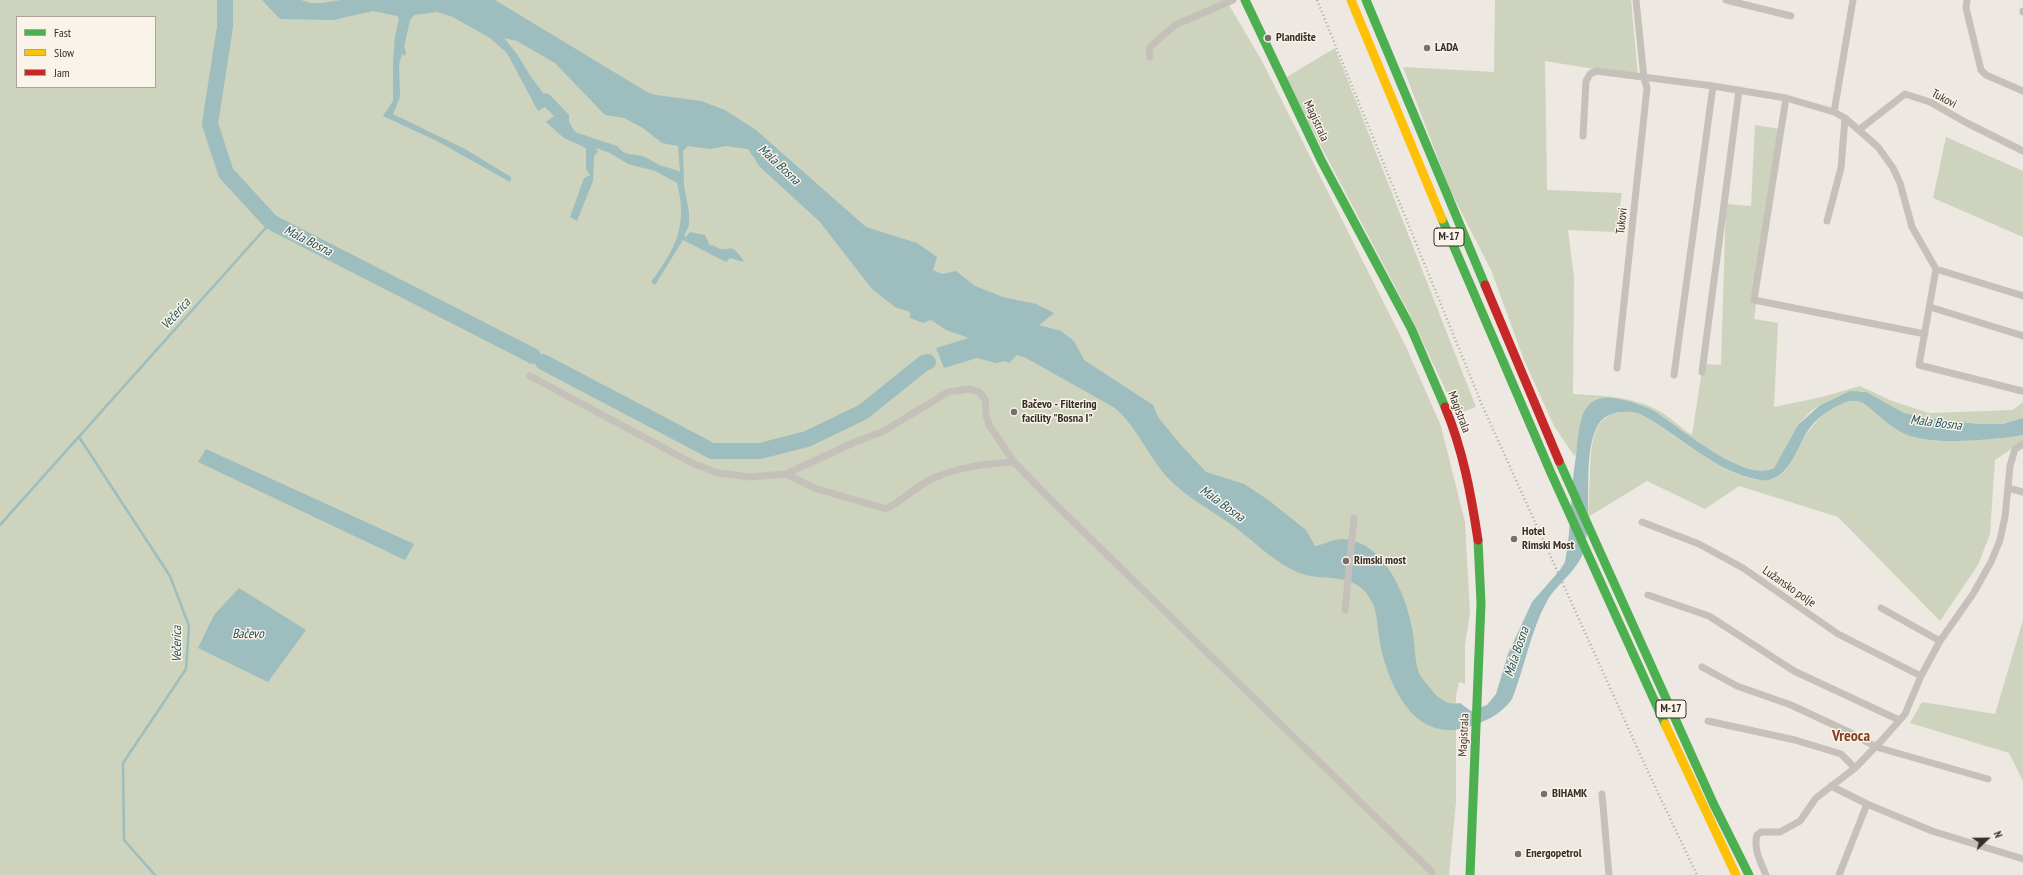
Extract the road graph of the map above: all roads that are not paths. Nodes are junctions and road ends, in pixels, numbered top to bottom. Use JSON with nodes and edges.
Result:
{"nodes":[{"id":1,"x":1233,"y":0,"type":"edge"},
{"id":2,"x":1245,"y":0,"type":"edge"},
{"id":3,"x":1351,"y":0,"type":"edge"},
{"id":4,"x":1366,"y":0,"type":"edge"},
{"id":5,"x":1636,"y":0,"type":"edge"},
{"id":6,"x":1726,"y":0,"type":"edge"},
{"id":7,"x":1853,"y":0,"type":"edge"},
{"id":8,"x":1967,"y":0,"type":"edge"},
{"id":9,"x":1791,"y":16,"type":"dead end"},
{"id":10,"x":1150,"y":57,"type":"dead end"},
{"id":11,"x":1644,"y":78,"type":"junction"},
{"id":12,"x":1713,"y":86,"type":"junction"},
{"id":13,"x":1739,"y":90,"type":"junction"},
{"id":14,"x":2023,"y":91,"type":"edge"},
{"id":15,"x":1786,"y":98,"type":"junction"},
{"id":16,"x":1834,"y":112,"type":"junction"},
{"id":17,"x":1845,"y":118,"type":"junction"},
{"id":18,"x":1860,"y":129,"type":"junction"},
{"id":19,"x":1583,"y":136,"type":"dead end"},
{"id":20,"x":2023,"y":151,"type":"edge"},
{"id":21,"x":1827,"y":221,"type":"dead end"},
{"id":22,"x":1936,"y":269,"type":"junction"},
{"id":23,"x":2023,"y":296,"type":"edge"},
{"id":24,"x":1930,"y":307,"type":"junction"},
{"id":25,"x":1925,"y":334,"type":"junction"},
{"id":26,"x":2023,"y":336,"type":"edge"},
{"id":27,"x":1617,"y":368,"type":"dead end"},
{"id":28,"x":1702,"y":372,"type":"dead end"},
{"id":29,"x":1674,"y":375,"type":"dead end"},
{"id":30,"x":530,"y":376,"type":"dead end"},
{"id":31,"x":2022,"y":391,"type":"dead end"},
{"id":32,"x":2023,"y":444,"type":"edge"},
{"id":33,"x":1014,"y":462,"type":"junction"},
{"id":34,"x":786,"y":474,"type":"junction"},
{"id":35,"x":2008,"y":488,"type":"junction"},
{"id":36,"x":2023,"y":492,"type":"edge"},
{"id":37,"x":1354,"y":518,"type":"dead end"},
{"id":38,"x":1642,"y":522,"type":"dead end"},
{"id":39,"x":1648,"y":595,"type":"dead end"},
{"id":40,"x":1881,"y":608,"type":"dead end"},
{"id":41,"x":1345,"y":610,"type":"dead end"},
{"id":42,"x":1940,"y":641,"type":"junction"},
{"id":43,"x":1702,"y":667,"type":"dead end"},
{"id":44,"x":1921,"y":676,"type":"junction"},
{"id":45,"x":1900,"y":720,"type":"junction"},
{"id":46,"x":1708,"y":721,"type":"dead end"},
{"id":47,"x":1876,"y":747,"type":"junction"},
{"id":48,"x":1855,"y":768,"type":"junction"},
{"id":49,"x":1988,"y":779,"type":"dead end"},
{"id":50,"x":1831,"y":786,"type":"junction"},
{"id":51,"x":1602,"y":794,"type":"dead end"},
{"id":52,"x":1867,"y":804,"type":"junction"},
{"id":53,"x":2023,"y":859,"type":"edge"},
{"id":54,"x":1432,"y":872,"type":"dead end"},
{"id":55,"x":1470,"y":875,"type":"edge"},
{"id":56,"x":1609,"y":875,"type":"edge"},
{"id":57,"x":1736,"y":875,"type":"edge"},
{"id":58,"x":1749,"y":875,"type":"edge"},
{"id":59,"x":1766,"y":875,"type":"edge"},
{"id":60,"x":1839,"y":875,"type":"edge"}],
"edges":[{"from":1,"to":10,"type":"street"},
{"from":2,"to":55,"type":"main road","name":"Magistrala"},
{"from":3,"to":57,"type":"main road","number":"M-17"},
{"from":4,"to":58,"type":"main road","number":"M-17"},
{"from":5,"to":11,"type":"street","name":"Tukovi"},
{"from":6,"to":9,"type":"street"},
{"from":7,"to":16,"type":"street"},
{"from":8,"to":14,"type":"street"},
{"from":11,"to":12,"type":"street"},
{"from":11,"to":19,"type":"street"},
{"from":11,"to":27,"type":"street","name":"Tukovi"},
{"from":12,"to":13,"type":"street"},
{"from":12,"to":29,"type":"street"},
{"from":13,"to":15,"type":"street"},
{"from":13,"to":28,"type":"street"},
{"from":15,"to":16,"type":"street"},
{"from":15,"to":25,"type":"street"},
{"from":16,"to":17,"type":"street"},
{"from":17,"to":18,"type":"street"},
{"from":17,"to":21,"type":"street"},
{"from":18,"to":20,"type":"street","name":"Tukovi"},
{"from":18,"to":22,"type":"street"},
{"from":22,"to":23,"type":"street"},
{"from":22,"to":24,"type":"street"},
{"from":24,"to":25,"type":"street"},
{"from":24,"to":26,"type":"street"},
{"from":25,"to":31,"type":"street"},
{"from":30,"to":34,"type":"street"},
{"from":32,"to":35,"type":"street"},
{"from":33,"to":34,"type":"street"},
{"from":33,"to":34,"type":"street"},
{"from":33,"to":54,"type":"street"},
{"from":35,"to":36,"type":"street"},
{"from":35,"to":42,"type":"street"},
{"from":37,"to":41,"type":"street"},
{"from":38,"to":44,"type":"street","name":"Lužansko polje"},
{"from":39,"to":45,"type":"street"},
{"from":40,"to":42,"type":"street"},
{"from":42,"to":44,"type":"street"},
{"from":43,"to":47,"type":"street"},
{"from":44,"to":45,"type":"street"},
{"from":45,"to":47,"type":"street"},
{"from":46,"to":48,"type":"street"},
{"from":47,"to":48,"type":"street"},
{"from":47,"to":49,"type":"street"},
{"from":48,"to":50,"type":"street"},
{"from":50,"to":52,"type":"street"},
{"from":50,"to":59,"type":"street"},
{"from":51,"to":56,"type":"street"},
{"from":52,"to":53,"type":"street"},
{"from":52,"to":60,"type":"street"}]}
